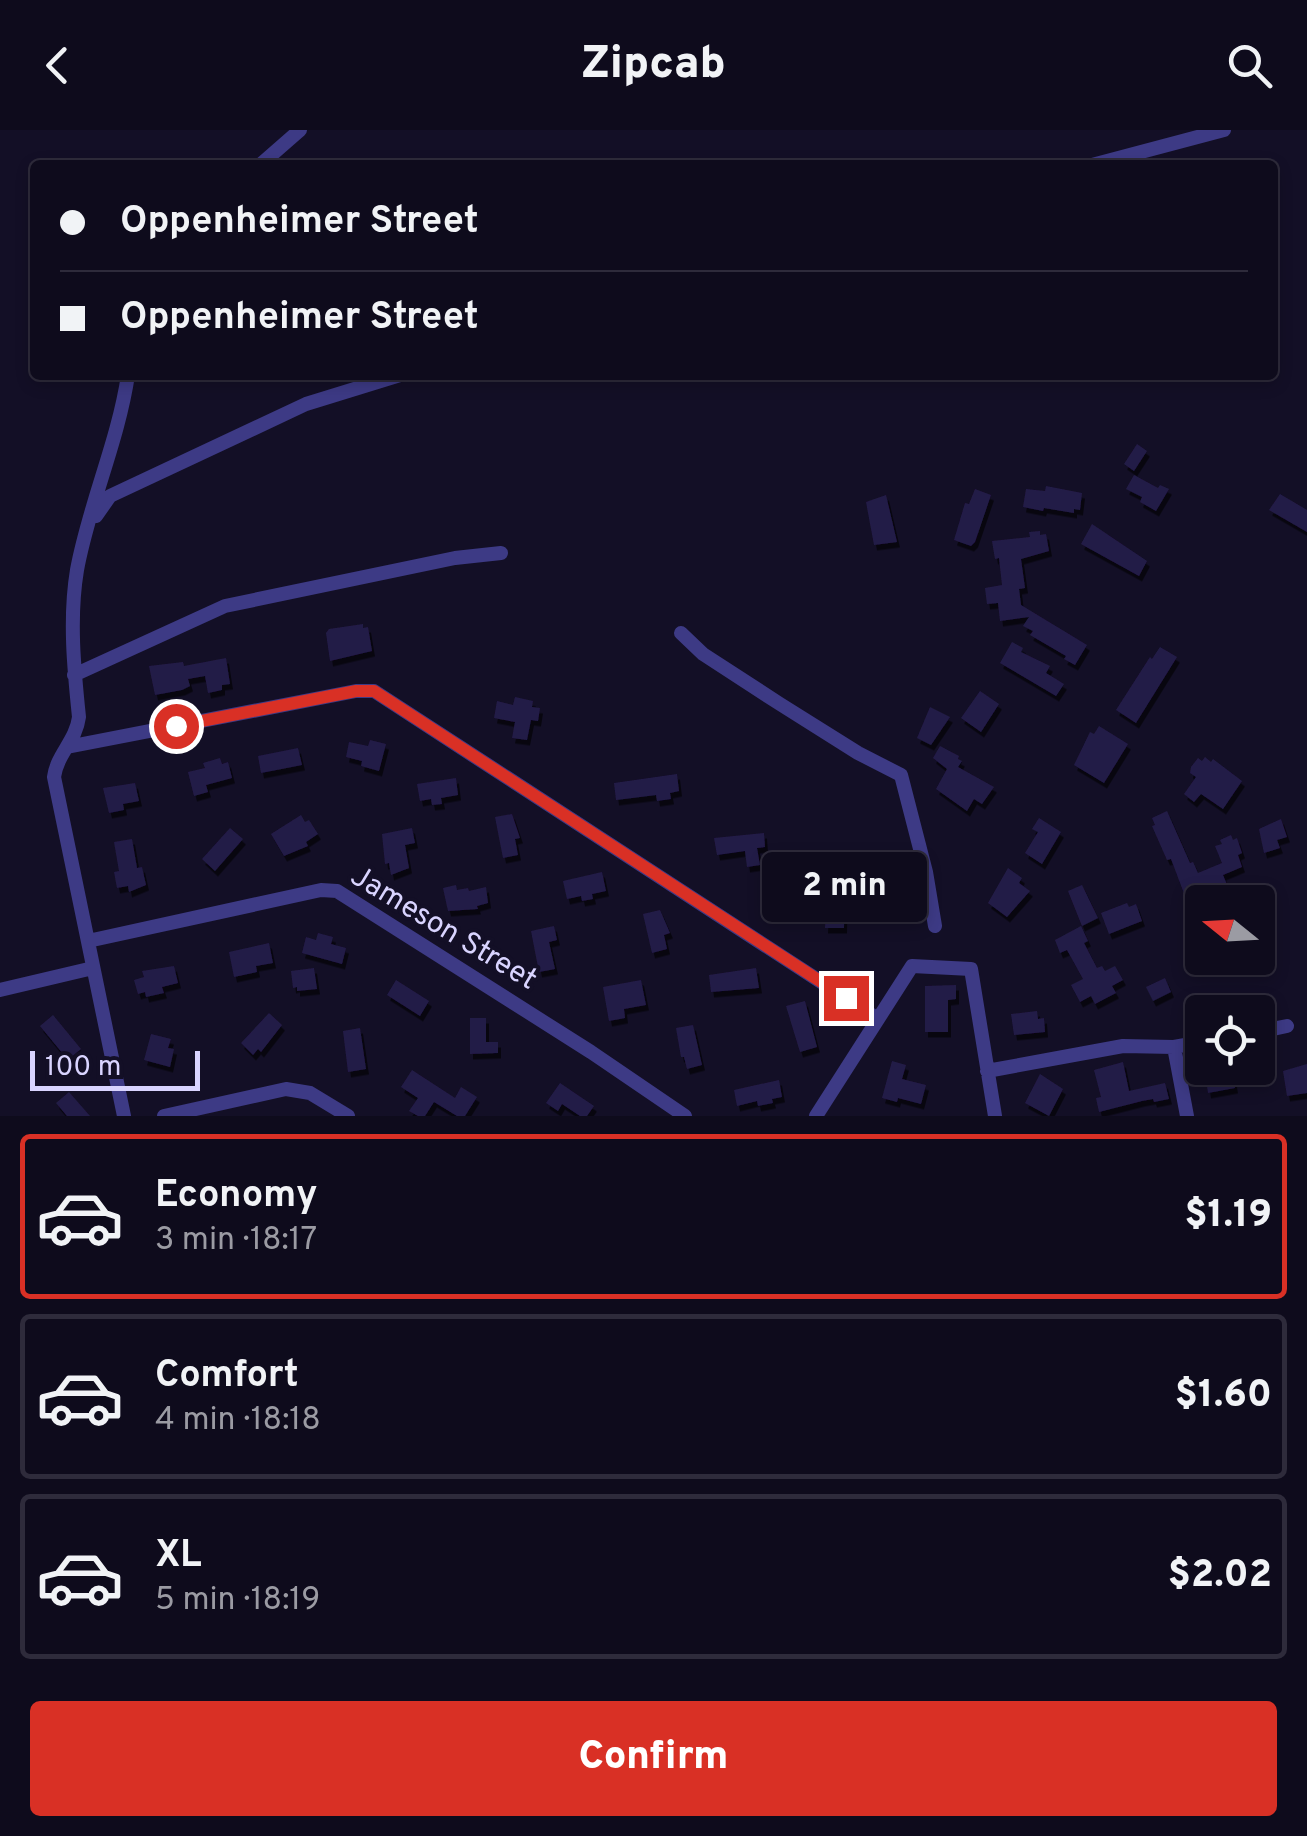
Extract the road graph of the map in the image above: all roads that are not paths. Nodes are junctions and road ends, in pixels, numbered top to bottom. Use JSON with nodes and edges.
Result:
{"nodes":[{"id":1,"x":300,"y":130,"type":"edge"},
{"id":2,"x":1224,"y":130,"type":"edge"},
{"id":3,"x":266,"y":160,"type":"edge"},
{"id":4,"x":1111,"y":160,"type":"edge"},
{"id":5,"x":127,"y":380,"type":"edge"},
{"id":6,"x":384,"y":380,"type":"edge"},
{"id":7,"x":87,"y":530,"type":"junction"},
{"id":8,"x":501,"y":553,"type":"dead end"},
{"id":9,"x":682,"y":633,"type":"dead end"},
{"id":10,"x":74,"y":676,"type":"junction"},
{"id":11,"x":68,"y":747,"type":"junction"},
{"id":12,"x":935,"y":926,"type":"dead end"},
{"id":13,"x":88,"y":941,"type":"junction"},
{"id":14,"x":93,"y":968,"type":"junction"},
{"id":15,"x":0,"y":990,"type":"edge"},
{"id":16,"x":878,"y":1019,"type":"junction"},
{"id":17,"x":1287,"y":1026,"type":"dead end"},
{"id":18,"x":1275,"y":1028,"type":"edge"},
{"id":19,"x":1185,"y":1046,"type":"edge"},
{"id":20,"x":1174,"y":1048,"type":"junction"},
{"id":21,"x":987,"y":1072,"type":"junction"},
{"id":22,"x":124,"y":1116,"type":"edge"},
{"id":23,"x":164,"y":1116,"type":"edge"},
{"id":24,"x":348,"y":1116,"type":"edge"},
{"id":25,"x":685,"y":1116,"type":"edge"},
{"id":26,"x":816,"y":1116,"type":"edge"},
{"id":27,"x":995,"y":1116,"type":"edge"},
{"id":28,"x":1187,"y":1116,"type":"edge"}],
"edges":[{"from":1,"to":3,"type":"street"},
{"from":2,"to":4,"type":"street"},
{"from":5,"to":7,"type":"street"},
{"from":6,"to":7,"type":"street"},
{"from":7,"to":10,"type":"street"},
{"from":8,"to":10,"type":"street"},
{"from":9,"to":12,"type":"street"},
{"from":10,"to":11,"type":"street"},
{"from":11,"to":13,"type":"street"},
{"from":11,"to":16,"type":"street"},
{"from":13,"to":14,"type":"street"},
{"from":13,"to":25,"type":"street","name":"Jameson Street"},
{"from":14,"to":15,"type":"street"},
{"from":14,"to":22,"type":"street"},
{"from":16,"to":21,"type":"street"},
{"from":16,"to":26,"type":"street"},
{"from":17,"to":18,"type":"street"},
{"from":19,"to":20,"type":"street"},
{"from":20,"to":21,"type":"street"},
{"from":20,"to":28,"type":"street"},
{"from":21,"to":27,"type":"street"},
{"from":23,"to":24,"type":"street"}]}
